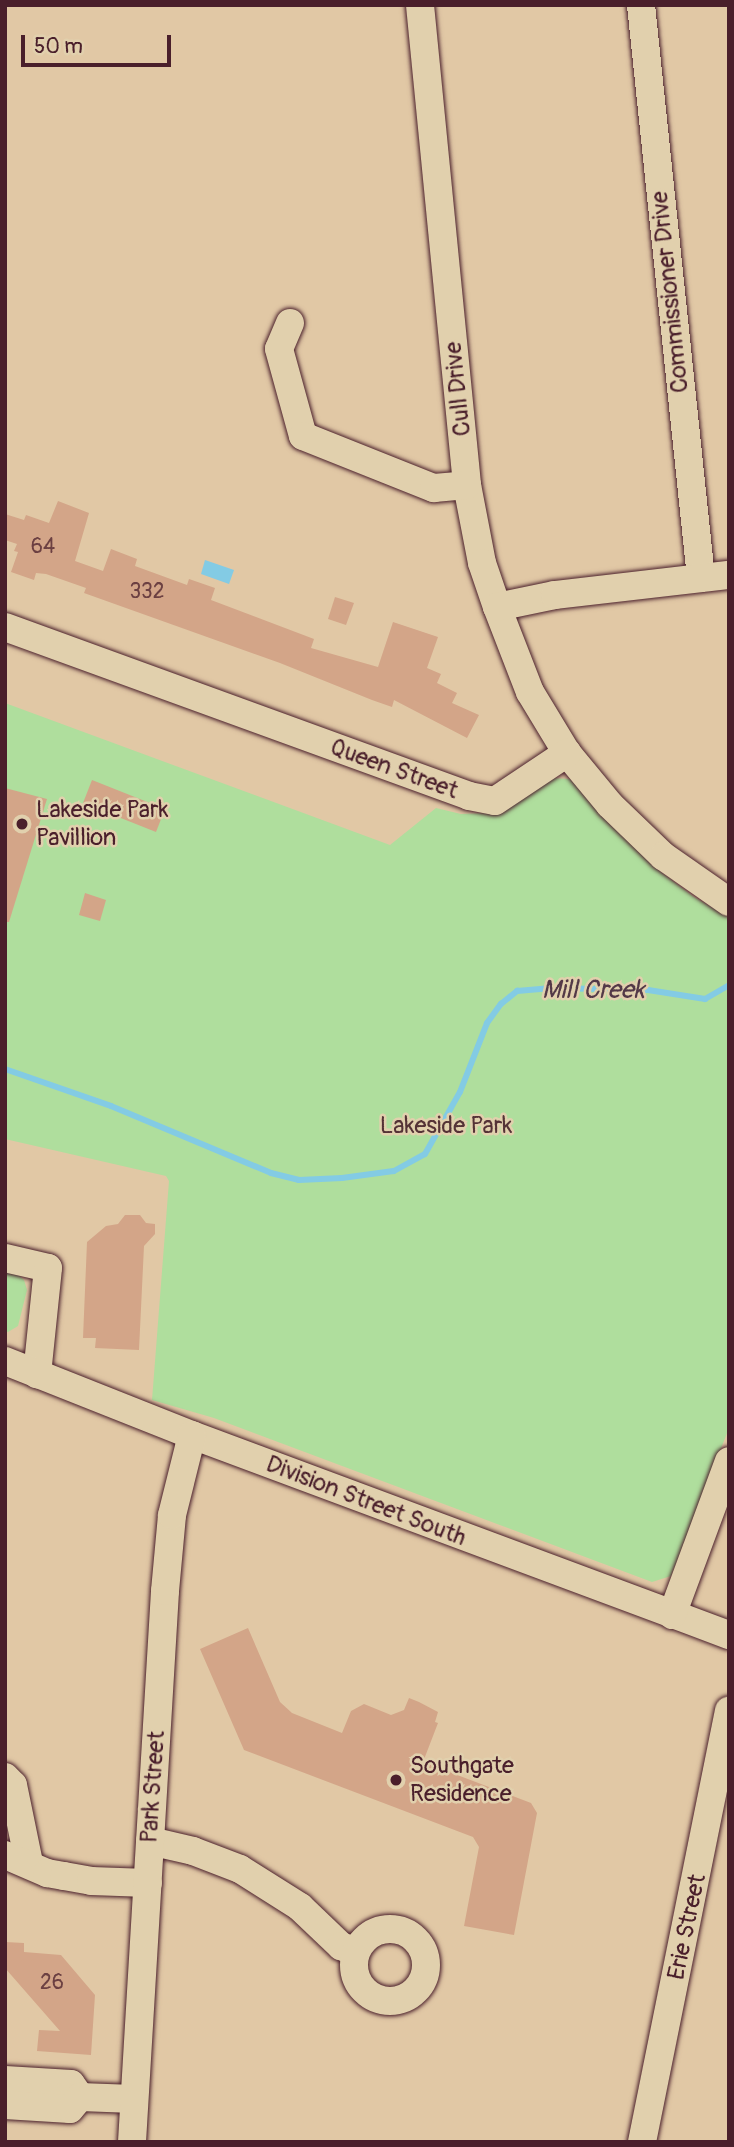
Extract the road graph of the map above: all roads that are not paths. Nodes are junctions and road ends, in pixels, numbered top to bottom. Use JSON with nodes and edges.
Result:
{"nodes":[{"id":1,"x":420,"y":5,"type":"edge"},
{"id":2,"x":641,"y":5,"type":"edge"},
{"id":3,"x":290,"y":323,"type":"dead end"},
{"id":4,"x":467,"y":485,"type":"junction"},
{"id":5,"x":729,"y":575,"type":"edge"},
{"id":6,"x":701,"y":578,"type":"junction"},
{"id":7,"x":496,"y":607,"type":"junction"},
{"id":8,"x":5,"y":627,"type":"edge"},
{"id":9,"x":567,"y":753,"type":"junction"},
{"id":10,"x":729,"y":902,"type":"edge"},
{"id":11,"x":5,"y":1258,"type":"edge"},
{"id":12,"x":5,"y":1360,"type":"edge"},
{"id":13,"x":37,"y":1374,"type":"junction"},
{"id":14,"x":192,"y":1435,"type":"junction"},
{"id":15,"x":729,"y":1461,"type":"edge"},
{"id":16,"x":672,"y":1615,"type":"junction"},
{"id":17,"x":729,"y":1635,"type":"edge"},
{"id":18,"x":729,"y":1711,"type":"edge"},
{"id":19,"x":5,"y":1777,"type":"edge"},
{"id":20,"x":150,"y":1841,"type":"junction"},
{"id":21,"x":17,"y":1859,"type":"edge"},
{"id":22,"x":148,"y":1883,"type":"junction"},
{"id":23,"x":356,"y":1952,"type":"dead end"},
{"id":24,"x":5,"y":2080,"type":"edge"},
{"id":25,"x":80,"y":2097,"type":"junction"},
{"id":26,"x":134,"y":2099,"type":"junction"},
{"id":27,"x":5,"y":2105,"type":"edge"},
{"id":28,"x":132,"y":2142,"type":"edge"},
{"id":29,"x":642,"y":2142,"type":"edge"}],
"edges":[{"from":1,"to":4,"type":"street","name":"Cull Drive"},
{"from":2,"to":6,"type":"street","name":"Commissioner Drive"},
{"from":3,"to":4,"type":"street"},
{"from":4,"to":7,"type":"street","name":"Cull Drive"},
{"from":5,"to":6,"type":"street"},
{"from":6,"to":7,"type":"street"},
{"from":7,"to":9,"type":"street","name":"Cull Drive"},
{"from":8,"to":9,"type":"street","name":"Queen Street"},
{"from":9,"to":10,"type":"street"},
{"from":11,"to":13,"type":"street"},
{"from":12,"to":13,"type":"street","name":"Division Street South"},
{"from":13,"to":14,"type":"street","name":"Division Street South"},
{"from":14,"to":16,"type":"street","name":"Division Street South"},
{"from":14,"to":20,"type":"street","name":"Park Street"},
{"from":15,"to":16,"type":"street"},
{"from":16,"to":17,"type":"street","name":"Division Street South"},
{"from":18,"to":29,"type":"street","name":"Erie Street"},
{"from":19,"to":21,"type":"street"},
{"from":20,"to":22,"type":"street","name":"Park Street"},
{"from":20,"to":23,"type":"street"},
{"from":21,"to":22,"type":"street"},
{"from":22,"to":26,"type":"street","name":"Park Street"},
{"from":24,"to":25,"type":"street"},
{"from":25,"to":26,"type":"street"},
{"from":25,"to":27,"type":"street"},
{"from":26,"to":28,"type":"street","name":"Park Street"}]}
